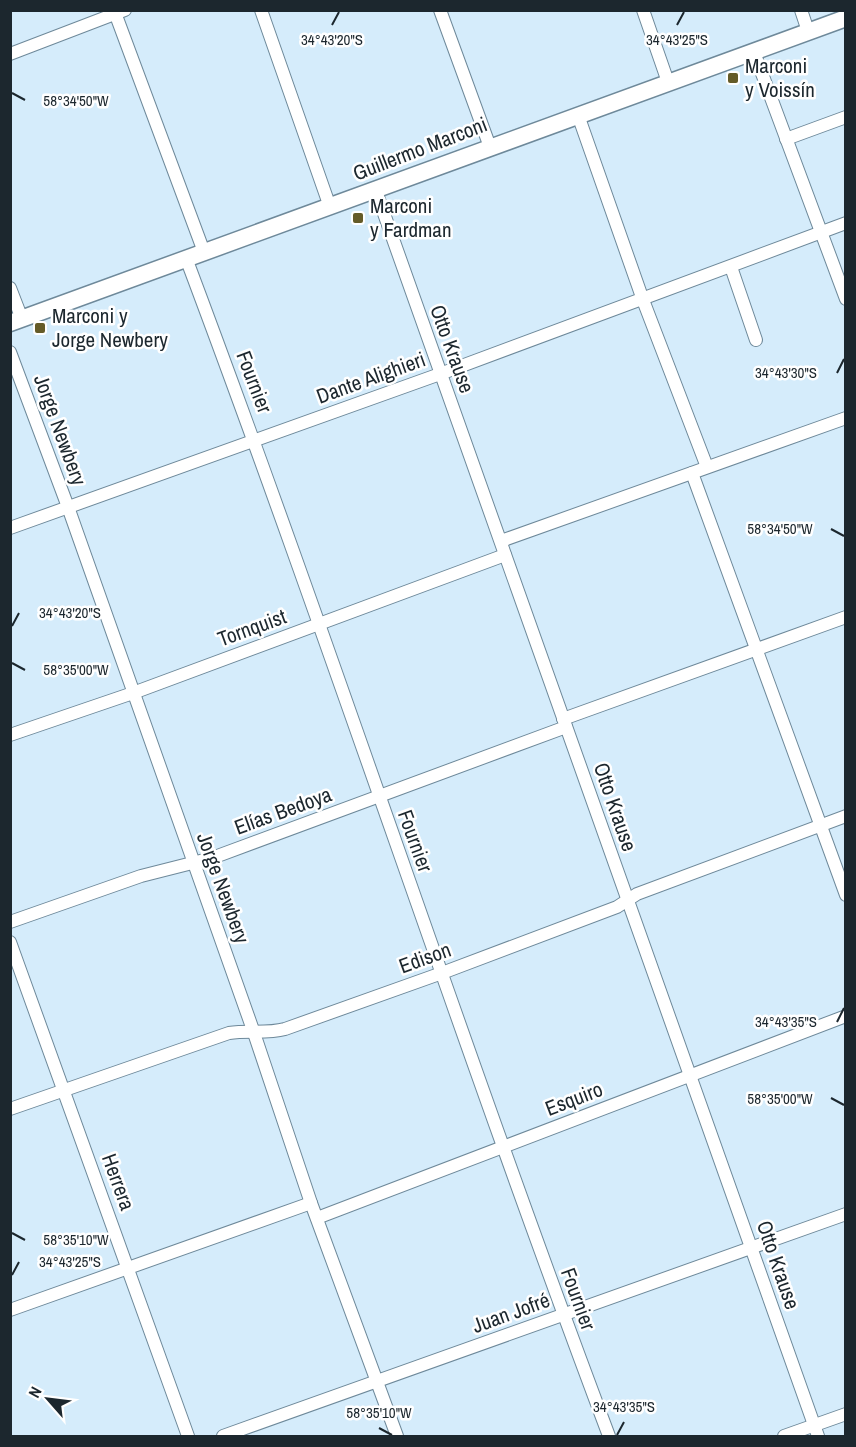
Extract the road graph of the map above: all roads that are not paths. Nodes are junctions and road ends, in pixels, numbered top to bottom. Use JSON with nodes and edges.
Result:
{"nodes":[{"id":1,"x":261,"y":10,"type":"edge"},
{"id":2,"x":440,"y":10,"type":"edge"},
{"id":3,"x":643,"y":10,"type":"edge"},
{"id":4,"x":801,"y":10,"type":"edge"},
{"id":5,"x":118,"y":12,"type":"edge"},
{"id":6,"x":846,"y":18,"type":"edge"},
{"id":7,"x":808,"y":31,"type":"junction"},
{"id":8,"x":754,"y":52,"type":"junction"},
{"id":9,"x":10,"y":54,"type":"edge"},
{"id":10,"x":668,"y":82,"type":"junction"},
{"id":11,"x":578,"y":115,"type":"junction"},
{"id":12,"x":846,"y":117,"type":"edge"},
{"id":13,"x":786,"y":139,"type":"junction"},
{"id":14,"x":490,"y":147,"type":"junction"},
{"id":15,"x":376,"y":190,"type":"junction"},
{"id":16,"x":330,"y":207,"type":"junction"},
{"id":17,"x":846,"y":223,"type":"edge"},
{"id":18,"x":820,"y":233,"type":"junction"},
{"id":19,"x":204,"y":252,"type":"junction"},
{"id":20,"x":186,"y":258,"type":"junction"},
{"id":21,"x":731,"y":267,"type":"junction"},
{"id":22,"x":10,"y":288,"type":"edge"},
{"id":23,"x":846,"y":299,"type":"edge"},
{"id":24,"x":643,"y":300,"type":"junction"},
{"id":25,"x":16,"y":321,"type":"edge"},
{"id":26,"x":756,"y":340,"type":"dead end"},
{"id":27,"x":10,"y":352,"type":"edge"},
{"id":28,"x":440,"y":374,"type":"junction"},
{"id":29,"x":846,"y":418,"type":"edge"},
{"id":30,"x":255,"y":441,"type":"junction"},
{"id":31,"x":707,"y":467,"type":"junction"},
{"id":32,"x":692,"y":473,"type":"junction"},
{"id":33,"x":68,"y":507,"type":"junction"},
{"id":34,"x":10,"y":528,"type":"edge"},
{"id":35,"x":501,"y":541,"type":"junction"},
{"id":36,"x":505,"y":555,"type":"junction"},
{"id":37,"x":846,"y":617,"type":"edge"},
{"id":38,"x":319,"y":624,"type":"junction"},
{"id":39,"x":757,"y":649,"type":"junction"},
{"id":40,"x":133,"y":693,"type":"junction"},
{"id":41,"x":565,"y":723,"type":"junction"},
{"id":42,"x":10,"y":735,"type":"edge"},
{"id":43,"x":378,"y":797,"type":"junction"},
{"id":44,"x":846,"y":816,"type":"edge"},
{"id":45,"x":820,"y":825,"type":"junction"},
{"id":46,"x":193,"y":862,"type":"junction"},
{"id":47,"x":846,"y":895,"type":"edge"},
{"id":48,"x":627,"y":900,"type":"junction"},
{"id":49,"x":10,"y":922,"type":"edge"},
{"id":50,"x":10,"y":942,"type":"edge"},
{"id":51,"x":442,"y":973,"type":"junction"},
{"id":52,"x":846,"y":1016,"type":"edge"},
{"id":53,"x":253,"y":1030,"type":"junction"},
{"id":54,"x":690,"y":1075,"type":"junction"},
{"id":55,"x":64,"y":1090,"type":"junction"},
{"id":56,"x":10,"y":1109,"type":"edge"},
{"id":57,"x":502,"y":1148,"type":"junction"},
{"id":58,"x":311,"y":1203,"type":"junction"},
{"id":59,"x":846,"y":1214,"type":"edge"},
{"id":60,"x":316,"y":1218,"type":"junction"},
{"id":61,"x":752,"y":1248,"type":"junction"},
{"id":62,"x":129,"y":1268,"type":"junction"},
{"id":63,"x":10,"y":1310,"type":"edge"},
{"id":64,"x":563,"y":1315,"type":"junction"},
{"id":65,"x":377,"y":1382,"type":"junction"},
{"id":66,"x":846,"y":1414,"type":"edge"},
{"id":67,"x":816,"y":1431,"type":"edge"},
{"id":68,"x":188,"y":1437,"type":"edge"},
{"id":69,"x":224,"y":1437,"type":"edge"},
{"id":70,"x":397,"y":1437,"type":"edge"},
{"id":71,"x":609,"y":1437,"type":"edge"},
{"id":72,"x":784,"y":1437,"type":"edge"}],
"edges":[{"from":1,"to":16,"type":"street"},
{"from":2,"to":14,"type":"street"},
{"from":3,"to":10,"type":"street"},
{"from":4,"to":7,"type":"street"},
{"from":5,"to":9,"type":"street"},
{"from":5,"to":19,"type":"street"},
{"from":6,"to":7,"type":"street","name":"Guillermo Marconi"},
{"from":7,"to":8,"type":"street","name":"Guillermo Marconi"},
{"from":8,"to":10,"type":"street","name":"Guillermo Marconi"},
{"from":8,"to":13,"type":"street"},
{"from":10,"to":11,"type":"street","name":"Guillermo Marconi"},
{"from":11,"to":14,"type":"street","name":"Guillermo Marconi"},
{"from":11,"to":24,"type":"street"},
{"from":12,"to":13,"type":"street"},
{"from":13,"to":18,"type":"street"},
{"from":14,"to":15,"type":"street","name":"Guillermo Marconi"},
{"from":15,"to":16,"type":"street","name":"Guillermo Marconi"},
{"from":15,"to":28,"type":"street","name":"Otto Krause"},
{"from":16,"to":19,"type":"street","name":"Guillermo Marconi"},
{"from":17,"to":18,"type":"street","name":"Dante Alighieri"},
{"from":18,"to":21,"type":"street","name":"Dante Alighieri"},
{"from":18,"to":23,"type":"street"},
{"from":19,"to":20,"type":"street","name":"Guillermo Marconi"},
{"from":20,"to":25,"type":"street","name":"Guillermo Marconi"},
{"from":20,"to":30,"type":"street","name":"Fournier"},
{"from":21,"to":24,"type":"street","name":"Dante Alighieri"},
{"from":21,"to":26,"type":"street"},
{"from":22,"to":25,"type":"street"},
{"from":24,"to":28,"type":"street","name":"Dante Alighieri"},
{"from":24,"to":31,"type":"street"},
{"from":27,"to":33,"type":"street","name":"Jorge Newbery"},
{"from":28,"to":30,"type":"street","name":"Dante Alighieri"},
{"from":28,"to":35,"type":"street","name":"Otto Krause"},
{"from":29,"to":31,"type":"street"},
{"from":30,"to":33,"type":"street","name":"Dante Alighieri"},
{"from":30,"to":38,"type":"street","name":"Fournier"},
{"from":31,"to":32,"type":"street"},
{"from":32,"to":35,"type":"street"},
{"from":32,"to":39,"type":"street"},
{"from":33,"to":34,"type":"street","name":"Dante Alighieri"},
{"from":33,"to":40,"type":"street","name":"Jorge Newbery"},
{"from":35,"to":36,"type":"street","name":"Otto Krause"},
{"from":36,"to":38,"type":"street","name":"Tornquist"},
{"from":36,"to":41,"type":"street","name":"Otto Krause"},
{"from":37,"to":39,"type":"street","name":"Elías Bedoya"},
{"from":38,"to":40,"type":"street","name":"Tornquist"},
{"from":38,"to":43,"type":"street","name":"Fournier"},
{"from":39,"to":41,"type":"street","name":"Elías Bedoya"},
{"from":39,"to":45,"type":"street"},
{"from":40,"to":42,"type":"street","name":"Tornquist"},
{"from":40,"to":46,"type":"street","name":"Jorge Newbery"},
{"from":41,"to":43,"type":"street","name":"Elías Bedoya"},
{"from":41,"to":48,"type":"street","name":"Otto Krause"},
{"from":43,"to":46,"type":"street","name":"Elías Bedoya"},
{"from":43,"to":51,"type":"street","name":"Fournier"},
{"from":44,"to":45,"type":"street","name":"Edison"},
{"from":45,"to":47,"type":"street"},
{"from":45,"to":48,"type":"street","name":"Edison"},
{"from":46,"to":49,"type":"street","name":"Elías Bedoya"},
{"from":46,"to":53,"type":"street","name":"Jorge Newbery"},
{"from":48,"to":51,"type":"street","name":"Edison"},
{"from":48,"to":54,"type":"street","name":"Otto Krause"},
{"from":50,"to":55,"type":"street","name":"Herrera"},
{"from":51,"to":53,"type":"street","name":"Edison"},
{"from":51,"to":57,"type":"street","name":"Fournier"},
{"from":52,"to":54,"type":"street","name":"Esquiro"},
{"from":53,"to":55,"type":"street","name":"Edison"},
{"from":53,"to":58,"type":"street","name":"Jorge Newbery"},
{"from":54,"to":57,"type":"street","name":"Esquiro"},
{"from":54,"to":61,"type":"street","name":"Otto Krause"},
{"from":55,"to":56,"type":"street","name":"Edison"},
{"from":55,"to":62,"type":"street","name":"Herrera"},
{"from":57,"to":60,"type":"street","name":"Esquiro"},
{"from":57,"to":64,"type":"street","name":"Fournier"},
{"from":58,"to":60,"type":"street","name":"Jorge Newbery"},
{"from":58,"to":62,"type":"street"},
{"from":59,"to":61,"type":"street","name":"Juan Jofré"},
{"from":60,"to":65,"type":"street","name":"Jorge Newbery"},
{"from":61,"to":64,"type":"street","name":"Juan Jofré"},
{"from":61,"to":67,"type":"street","name":"Otto Krause"},
{"from":62,"to":63,"type":"street"},
{"from":62,"to":68,"type":"street","name":"Herrera"},
{"from":64,"to":65,"type":"street","name":"Juan Jofré"},
{"from":64,"to":71,"type":"street","name":"Fournier"},
{"from":65,"to":69,"type":"street","name":"Juan Jofré"},
{"from":65,"to":70,"type":"street","name":"Jorge Newbery"},
{"from":66,"to":67,"type":"street"},
{"from":67,"to":72,"type":"street"}]}
